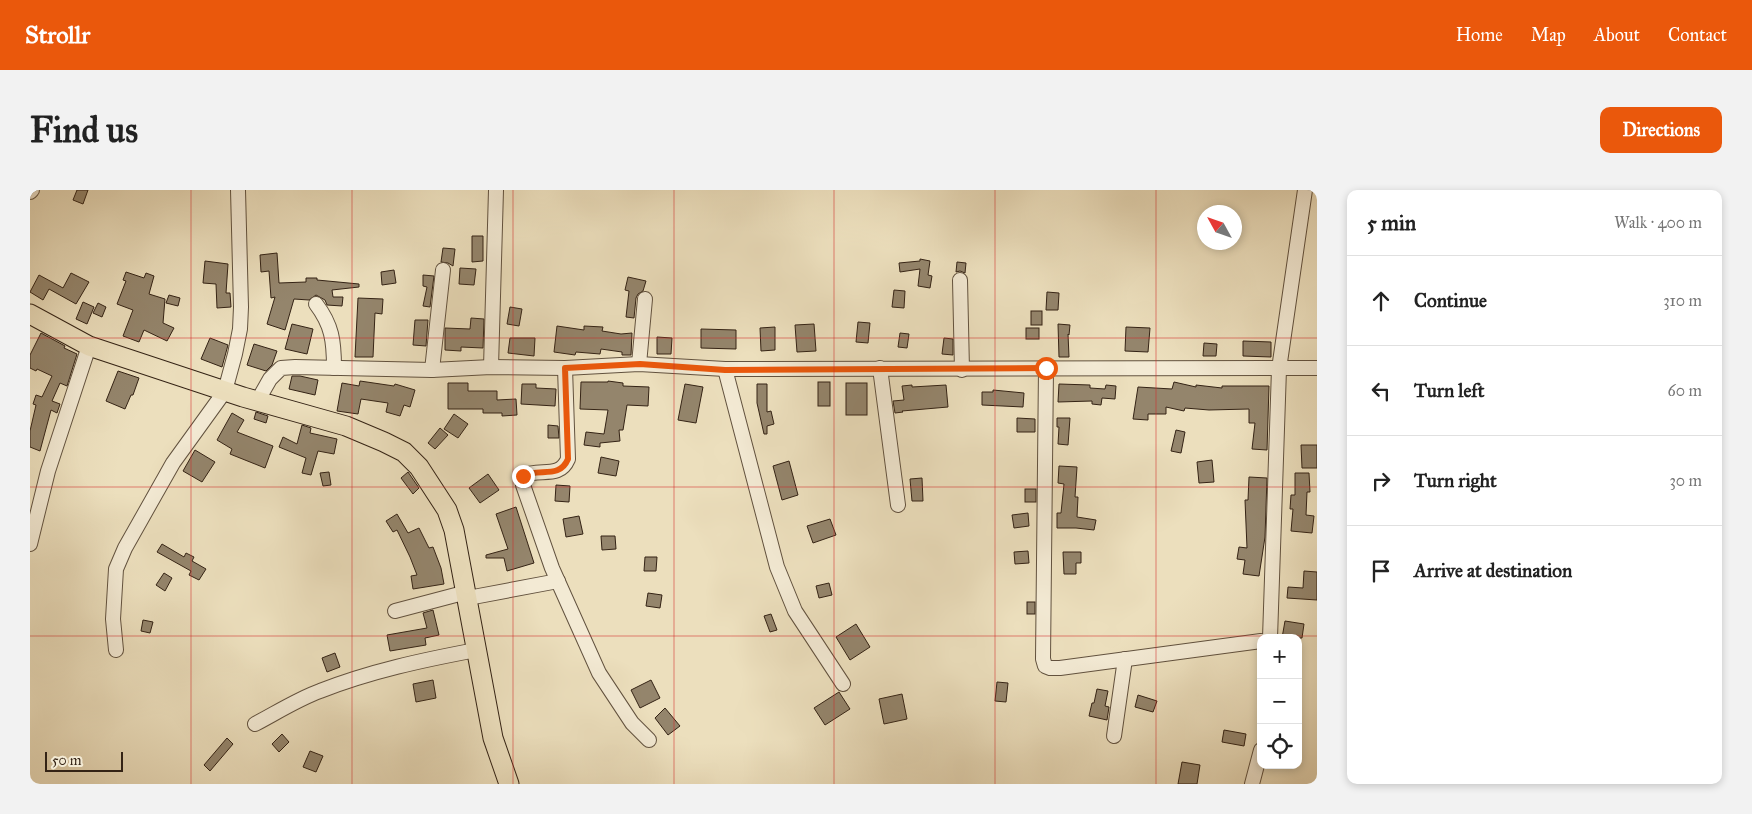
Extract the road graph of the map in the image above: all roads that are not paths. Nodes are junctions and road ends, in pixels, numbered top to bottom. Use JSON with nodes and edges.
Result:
{"nodes":[{"id":1,"x":238,"y":190,"type":"edge"},
{"id":2,"x":496,"y":190,"type":"edge"},
{"id":3,"x":1305,"y":190,"type":"edge"},
{"id":4,"x":443,"y":270,"type":"dead end"},
{"id":5,"x":960,"y":280,"type":"dead end"},
{"id":6,"x":645,"y":299,"type":"dead end"},
{"id":7,"x":316,"y":304,"type":"dead end"},
{"id":8,"x":30,"y":314,"type":"edge"},
{"id":9,"x":89,"y":346,"type":"junction"},
{"id":10,"x":640,"y":364,"type":"junction"},
{"id":11,"x":491,"y":367,"type":"junction"},
{"id":12,"x":334,"y":368,"type":"junction"},
{"id":13,"x":565,"y":368,"type":"junction"},
{"id":14,"x":880,"y":368,"type":"junction"},
{"id":15,"x":1046,"y":368,"type":"junction"},
{"id":16,"x":1278,"y":368,"type":"junction"},
{"id":17,"x":1317,"y":368,"type":"edge"},
{"id":18,"x":432,"y":370,"type":"junction"},
{"id":19,"x":725,"y":370,"type":"junction"},
{"id":20,"x":962,"y":370,"type":"junction"},
{"id":21,"x":225,"y":391,"type":"junction"},
{"id":22,"x":258,"y":400,"type":"junction"},
{"id":23,"x":898,"y":505,"type":"dead end"},
{"id":24,"x":30,"y":544,"type":"edge"},
{"id":25,"x":558,"y":582,"type":"junction"},
{"id":26,"x":468,"y":595,"type":"junction"},
{"id":27,"x":395,"y":611,"type":"dead end"},
{"id":28,"x":1270,"y":634,"type":"edge"},
{"id":29,"x":1257,"y":642,"type":"edge"},
{"id":30,"x":116,"y":650,"type":"dead end"},
{"id":31,"x":476,"y":650,"type":"junction"},
{"id":32,"x":1125,"y":659,"type":"junction"},
{"id":33,"x":843,"y":684,"type":"dead end"},
{"id":34,"x":255,"y":724,"type":"dead end"},
{"id":35,"x":1114,"y":736,"type":"dead end"},
{"id":36,"x":649,"y":740,"type":"dead end"},
{"id":37,"x":1257,"y":765,"type":"edge"},
{"id":38,"x":509,"y":784,"type":"edge"},
{"id":39,"x":1252,"y":784,"type":"edge"}],
"edges":[{"from":1,"to":21,"type":"street"},
{"from":2,"to":11,"type":"street"},
{"from":3,"to":16,"type":"street"},
{"from":4,"to":18,"type":"street"},
{"from":5,"to":20,"type":"street"},
{"from":6,"to":10,"type":"street"},
{"from":7,"to":12,"type":"street"},
{"from":8,"to":9,"type":"highway"},
{"from":9,"to":21,"type":"highway"},
{"from":9,"to":24,"type":"street"},
{"from":10,"to":13,"type":"street"},
{"from":10,"to":19,"type":"street"},
{"from":11,"to":13,"type":"street"},
{"from":11,"to":18,"type":"street"},
{"from":12,"to":18,"type":"street"},
{"from":12,"to":22,"type":"street"},
{"from":13,"to":25,"type":"street"},
{"from":14,"to":19,"type":"street"},
{"from":14,"to":20,"type":"street"},
{"from":14,"to":23,"type":"street"},
{"from":15,"to":16,"type":"street"},
{"from":15,"to":20,"type":"street"},
{"from":15,"to":32,"type":"street"},
{"from":16,"to":17,"type":"street"},
{"from":16,"to":28,"type":"street"},
{"from":19,"to":33,"type":"street"},
{"from":21,"to":22,"type":"highway"},
{"from":21,"to":30,"type":"street"},
{"from":22,"to":26,"type":"highway"},
{"from":25,"to":26,"type":"street"},
{"from":25,"to":36,"type":"street"},
{"from":26,"to":27,"type":"street"},
{"from":26,"to":31,"type":"highway"},
{"from":29,"to":32,"type":"street"},
{"from":31,"to":34,"type":"street"},
{"from":31,"to":38,"type":"highway"},
{"from":32,"to":35,"type":"street"},
{"from":37,"to":39,"type":"street"}]}
